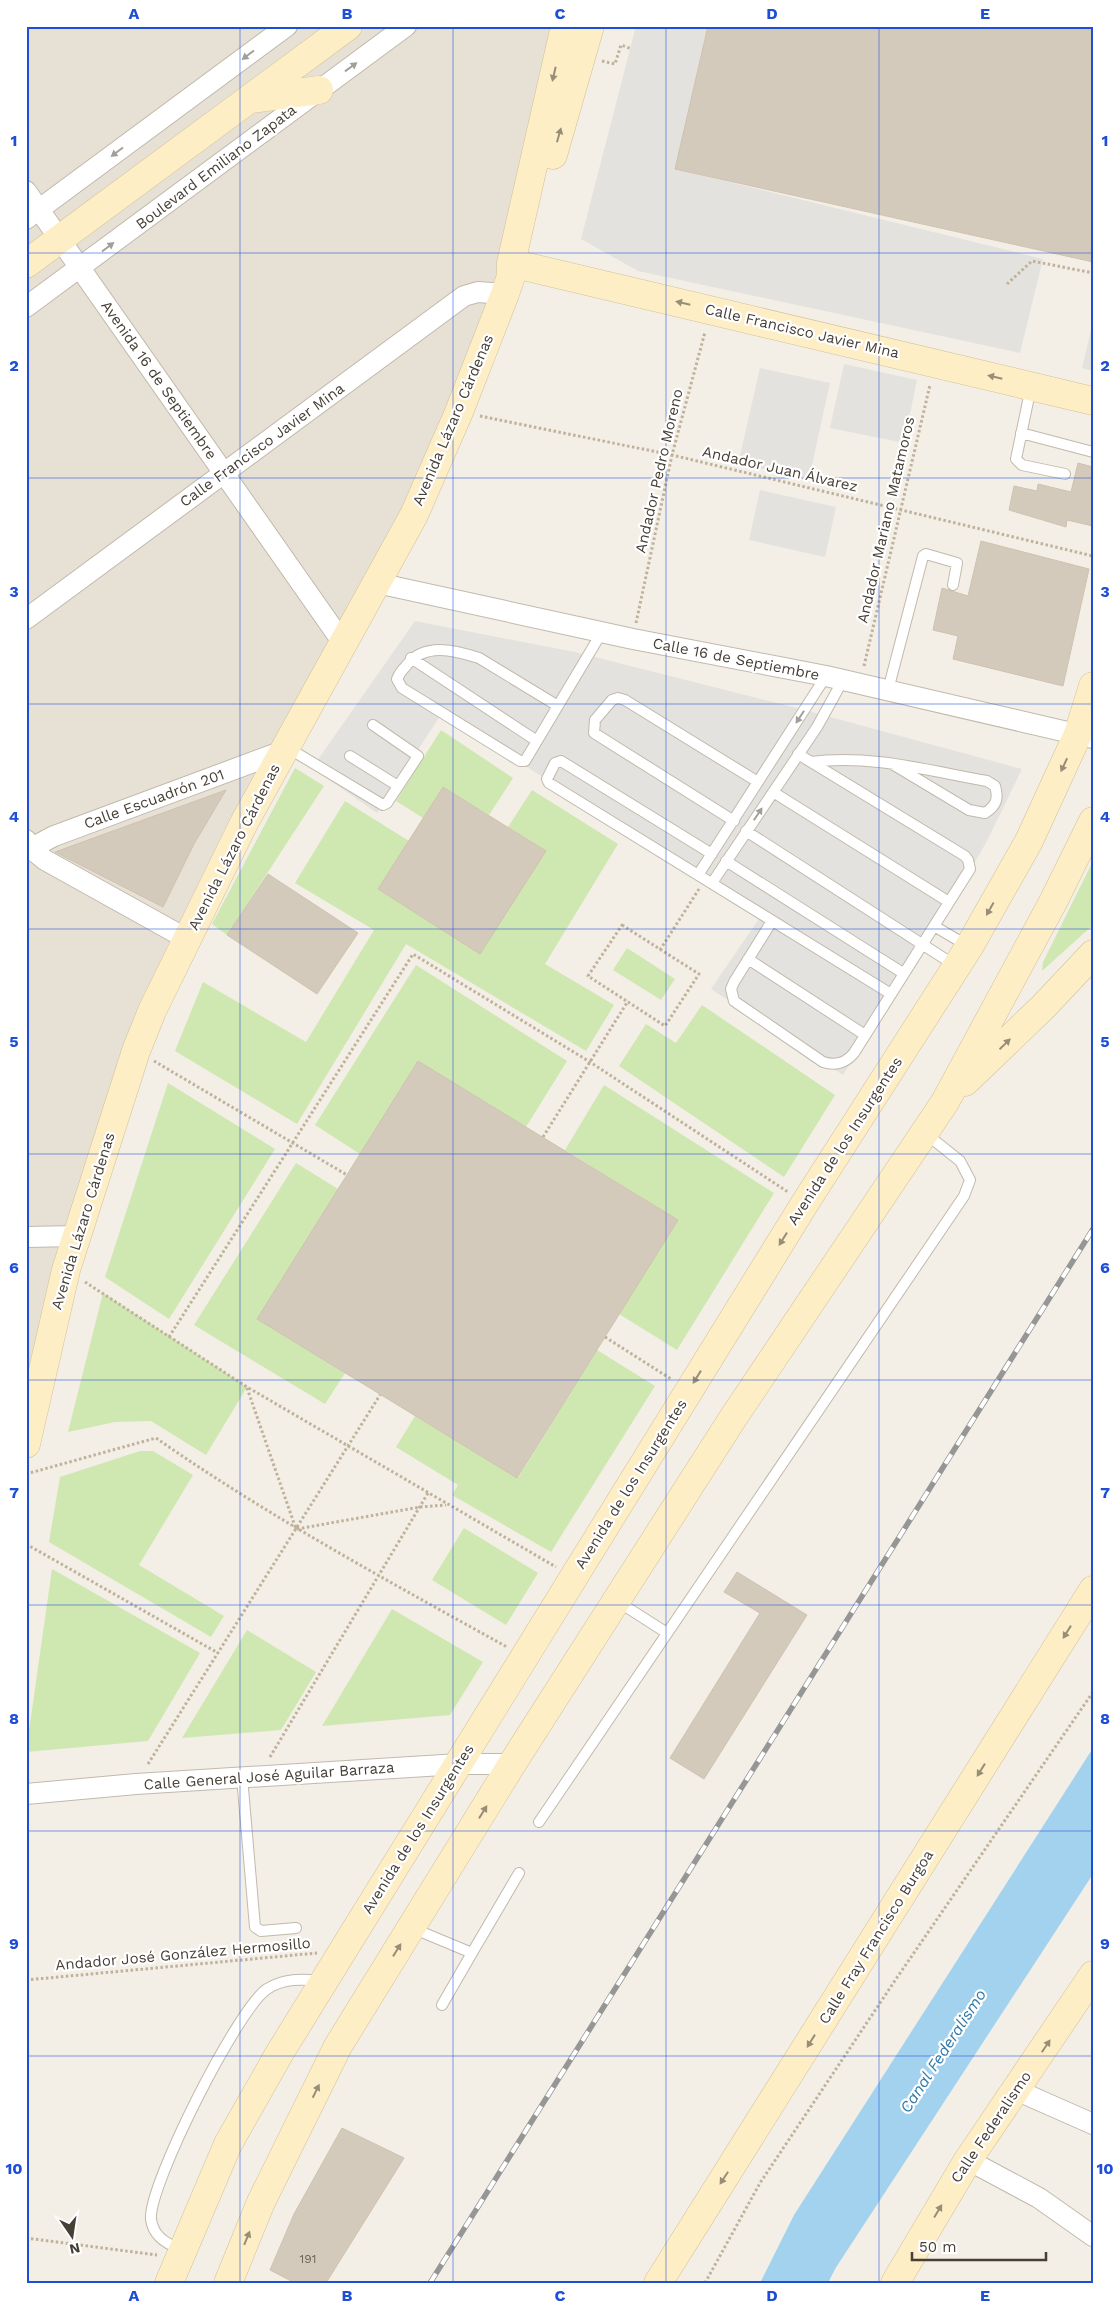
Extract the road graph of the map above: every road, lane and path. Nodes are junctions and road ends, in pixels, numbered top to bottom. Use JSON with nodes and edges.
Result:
{"nodes":[{"id":1,"x":287,"y":26,"type":"edge"},
{"id":2,"x":321,"y":26,"type":"edge"},
{"id":3,"x":348,"y":26,"type":"edge"},
{"id":4,"x":406,"y":26,"type":"edge"},
{"id":5,"x":565,"y":26,"type":"edge"},
{"id":6,"x":590,"y":26,"type":"edge"},
{"id":7,"x":632,"y":48,"type":"dead end"},
{"id":8,"x":308,"y":56,"type":"junction"},
{"id":9,"x":582,"y":56,"type":"junction"},
{"id":10,"x":319,"y":90,"type":"junction"},
{"id":11,"x":248,"y":100,"type":"junction"},
{"id":12,"x":26,"y":192,"type":"edge"},
{"id":13,"x":33,"y":215,"type":"edge"},
{"id":14,"x":60,"y":239,"type":"junction"},
{"id":15,"x":26,"y":264,"type":"edge"},
{"id":16,"x":80,"y":268,"type":"junction"},
{"id":17,"x":1093,"y":273,"type":"edge"},
{"id":18,"x":512,"y":275,"type":"junction"},
{"id":19,"x":1008,"y":284,"type":"dead end"},
{"id":20,"x":26,"y":307,"type":"edge"},
{"id":21,"x":711,"y":310,"type":"junction"},
{"id":22,"x":935,"y":362,"type":"junction"},
{"id":23,"x":1031,"y":386,"type":"junction"},
{"id":24,"x":1093,"y":401,"type":"edge"},
{"id":25,"x":459,"y":412,"type":"junction"},
{"id":26,"x":1021,"y":433,"type":"junction"},
{"id":27,"x":1093,"y":452,"type":"edge"},
{"id":28,"x":672,"y":455,"type":"junction"},
{"id":29,"x":225,"y":473,"type":"junction"},
{"id":30,"x":1065,"y":474,"type":"dead end"},
{"id":31,"x":900,"y":509,"type":"junction"},
{"id":32,"x":1093,"y":556,"type":"edge"},
{"id":33,"x":377,"y":583,"type":"junction"},
{"id":34,"x":953,"y":585,"type":"dead end"},
{"id":35,"x":26,"y":618,"type":"edge"},
{"id":36,"x":602,"y":632,"type":"junction"},
{"id":37,"x":633,"y":639,"type":"junction"},
{"id":38,"x":343,"y":643,"type":"junction"},
{"id":39,"x":412,"y":658,"type":"junction"},
{"id":40,"x":843,"y":680,"type":"junction"},
{"id":41,"x":1093,"y":686,"type":"edge"},
{"id":42,"x":888,"y":690,"type":"junction"},
{"id":43,"x":558,"y":706,"type":"junction"},
{"id":44,"x":372,"y":725,"type":"dead end"},
{"id":45,"x":1085,"y":736,"type":"edge"},
{"id":46,"x":537,"y":741,"type":"junction"},
{"id":47,"x":285,"y":749,"type":"junction"},
{"id":48,"x":798,"y":754,"type":"junction"},
{"id":49,"x":350,"y":756,"type":"dead end"},
{"id":50,"x":810,"y":762,"type":"junction"},
{"id":51,"x":894,"y":765,"type":"junction"},
{"id":52,"x":758,"y":782,"type":"junction"},
{"id":53,"x":398,"y":786,"type":"junction"},
{"id":54,"x":773,"y":792,"type":"junction"},
{"id":55,"x":734,"y":821,"type":"junction"},
{"id":56,"x":1093,"y":821,"type":"edge"},
{"id":57,"x":746,"y":831,"type":"junction"},
{"id":58,"x":28,"y":847,"type":"edge"},
{"id":59,"x":712,"y":854,"type":"junction"},
{"id":60,"x":726,"y":861,"type":"junction"},
{"id":61,"x":698,"y":875,"type":"junction"},
{"id":62,"x":712,"y":884,"type":"junction"},
{"id":63,"x":949,"y":902,"type":"junction"},
{"id":64,"x":772,"y":921,"type":"junction"},
{"id":65,"x":934,"y":926,"type":"junction"},
{"id":66,"x":187,"y":938,"type":"junction"},
{"id":67,"x":922,"y":944,"type":"junction"},
{"id":68,"x":1093,"y":954,"type":"edge"},
{"id":69,"x":963,"y":956,"type":"junction"},
{"id":70,"x":748,"y":959,"type":"junction"},
{"id":71,"x":904,"y":973,"type":"junction"},
{"id":72,"x":891,"y":994,"type":"junction"},
{"id":73,"x":628,"y":1001,"type":"junction"},
{"id":74,"x":865,"y":1035,"type":"junction"},
{"id":75,"x":136,"y":1051,"type":"junction"},
{"id":76,"x":590,"y":1062,"type":"junction"},
{"id":77,"x":945,"y":1102,"type":"junction"},
{"id":78,"x":924,"y":1132,"type":"junction"},
{"id":79,"x":542,"y":1137,"type":"dead end"},
{"id":80,"x":293,"y":1142,"type":"junction"},
{"id":81,"x":347,"y":1175,"type":"dead end"},
{"id":82,"x":805,"y":1203,"type":"junction"},
{"id":83,"x":76,"y":1236,"type":"junction"},
{"id":84,"x":26,"y":1237,"type":"edge"},
{"id":85,"x":66,"y":1270,"type":"junction"},
{"id":86,"x":169,"y":1337,"type":"junction"},
{"id":87,"x":605,"y":1337,"type":"dead end"},
{"id":88,"x":636,"y":1357,"type":"dead end"},
{"id":89,"x":247,"y":1387,"type":"junction"},
{"id":90,"x":380,"y":1395,"type":"dead end"},
{"id":91,"x":26,"y":1444,"type":"edge"},
{"id":92,"x":348,"y":1446,"type":"junction"},
{"id":93,"x":26,"y":1474,"type":"edge"},
{"id":94,"x":428,"y":1494,"type":"junction"},
{"id":95,"x":446,"y":1504,"type":"junction"},
{"id":96,"x":420,"y":1507,"type":"junction"},
{"id":97,"x":296,"y":1529,"type":"junction"},
{"id":98,"x":26,"y":1544,"type":"edge"},
{"id":99,"x":379,"y":1576,"type":"junction"},
{"id":100,"x":574,"y":1578,"type":"junction"},
{"id":101,"x":1093,"y":1590,"type":"edge"},
{"id":102,"x":617,"y":1600,"type":"junction"},
{"id":103,"x":667,"y":1633,"type":"junction"},
{"id":104,"x":218,"y":1653,"type":"junction"},
{"id":105,"x":525,"y":1657,"type":"junction"},
{"id":106,"x":1093,"y":1692,"type":"edge"},
{"id":107,"x":459,"y":1764,"type":"junction"},
{"id":108,"x":512,"y":1764,"type":"junction"},
{"id":109,"x":250,"y":1777,"type":"junction"},
{"id":110,"x":136,"y":1784,"type":"junction"},
{"id":111,"x":26,"y":1794,"type":"edge"},
{"id":112,"x":539,"y":1822,"type":"dead end"},
{"id":113,"x":519,"y":1873,"type":"dead end"},
{"id":114,"x":411,"y":1927,"type":"junction"},
{"id":115,"x":296,"y":1928,"type":"dead end"},
{"id":116,"x":341,"y":1950,"type":"junction"},
{"id":117,"x":472,"y":1953,"type":"junction"},
{"id":118,"x":1093,"y":1975,"type":"edge"},
{"id":119,"x":26,"y":1980,"type":"edge"},
{"id":120,"x":322,"y":1981,"type":"junction"},
{"id":121,"x":442,"y":2005,"type":"dead end"},
{"id":122,"x":1016,"y":2090,"type":"junction"},
{"id":123,"x":1093,"y":2124,"type":"edge"},
{"id":124,"x":968,"y":2160,"type":"junction"},
{"id":125,"x":1093,"y":2236,"type":"edge"},
{"id":126,"x":26,"y":2238,"type":"edge"},
{"id":127,"x":181,"y":2254,"type":"junction"},
{"id":128,"x":228,"y":2282,"type":"edge"},
{"id":129,"x":169,"y":2283,"type":"edge"},
{"id":130,"x":658,"y":2283,"type":"edge"},
{"id":131,"x":705,"y":2283,"type":"edge"},
{"id":132,"x":895,"y":2283,"type":"edge"}],
"edges":[{"from":1,"to":13,"type":"street","one_way":true},
{"from":2,"to":8,"type":"main road"},
{"from":3,"to":8,"type":"main road"},
{"from":10,"to":4,"type":"street","name":"Boulevard Emiliano Zapata","one_way":true},
{"from":5,"to":18,"type":"main road","name":"Avenida Lázaro Cárdenas","one_way":true},
{"from":6,"to":9,"type":"main road","name":"Avenida Lázaro Cárdenas"},
{"from":7,"to":9,"type":"path"},
{"from":8,"to":11,"type":"main road"},
{"from":18,"to":9,"type":"main road","name":"Avenida Lázaro Cárdenas","one_way":true},
{"from":10,"to":11,"type":"main road"},
{"from":16,"to":10,"type":"street","name":"Boulevard Emiliano Zapata","one_way":true},
{"from":11,"to":14,"type":"main road"},
{"from":12,"to":13,"type":"street","name":"Avenida 16 de Septiembre"},
{"from":13,"to":14,"type":"street","name":"Avenida 16 de Septiembre"},
{"from":14,"to":15,"type":"main road"},
{"from":14,"to":16,"type":"street","name":"Avenida 16 de Septiembre"},
{"from":16,"to":20,"type":"street","name":"Boulevard Emiliano Zapata"},
{"from":16,"to":29,"type":"street","name":"Avenida 16 de Septiembre"},
{"from":17,"to":19,"type":"path"},
{"from":21,"to":18,"type":"main road","name":"Calle Francisco Javier Mina","one_way":true},
{"from":18,"to":25,"type":"main road","name":"Avenida Lázaro Cárdenas"},
{"from":18,"to":29,"type":"street","name":"Calle Francisco Javier Mina"},
{"from":21,"to":22,"type":"main road","name":"Calle Francisco Javier Mina"},
{"from":21,"to":28,"type":"path","name":"Andador Pedro Moreno"},
{"from":23,"to":22,"type":"main road","name":"Calle Francisco Javier Mina","one_way":true},
{"from":22,"to":31,"type":"path","name":"Andador Mariano Matamoros"},
{"from":23,"to":24,"type":"main road","name":"Calle Francisco Javier Mina"},
{"from":23,"to":26,"type":"lane"},
{"from":25,"to":28,"type":"path","name":"Andador Juan Álvarez"},
{"from":25,"to":33,"type":"main road","name":"Avenida Lázaro Cárdenas"},
{"from":26,"to":27,"type":"lane"},
{"from":26,"to":30,"type":"lane"},
{"from":28,"to":31,"type":"path","name":"Andador Juan Álvarez"},
{"from":28,"to":37,"type":"path","name":"Andador Pedro Moreno"},
{"from":29,"to":35,"type":"street","name":"Calle Francisco Javier Mina"},
{"from":29,"to":38,"type":"street","name":"Avenida 16 de Septiembre"},
{"from":31,"to":32,"type":"path","name":"Andador Juan Álvarez"},
{"from":31,"to":40,"type":"path","name":"Andador Mariano Matamoros"},
{"from":33,"to":36,"type":"street","name":"Calle 16 de Septiembre"},
{"from":33,"to":38,"type":"main road","name":"Avenida Lázaro Cárdenas"},
{"from":34,"to":42,"type":"lane"},
{"from":36,"to":37,"type":"street","name":"Calle 16 de Septiembre"},
{"from":36,"to":43,"type":"lane"},
{"from":37,"to":40,"type":"street","name":"Calle 16 de Septiembre"},
{"from":38,"to":47,"type":"main road","name":"Avenida Lázaro Cárdenas"},
{"from":39,"to":43,"type":"lane"},
{"from":39,"to":46,"type":"lane"},
{"from":39,"to":46,"type":"lane"},
{"from":40,"to":42,"type":"street","name":"Calle 16 de Septiembre"},
{"from":40,"to":48,"type":"lane"},
{"from":40,"to":52,"type":"lane","one_way":true},
{"from":41,"to":45,"type":"main road","name":"Avenida de los Insurgentes"},
{"from":42,"to":45,"type":"street","name":"Calle 16 de Septiembre"},
{"from":43,"to":46,"type":"lane"},
{"from":44,"to":53,"type":"lane"},
{"from":45,"to":69,"type":"main road","name":"Avenida de los Insurgentes","one_way":true},
{"from":47,"to":53,"type":"lane"},
{"from":47,"to":58,"type":"street","name":"Calle Escuadrón 201"},
{"from":47,"to":66,"type":"main road","name":"Avenida Lázaro Cárdenas"},
{"from":48,"to":50,"type":"lane"},
{"from":48,"to":54,"type":"lane"},
{"from":49,"to":53,"type":"lane"},
{"from":50,"to":51,"type":"lane"},
{"from":50,"to":63,"type":"lane"},
{"from":51,"to":51,"type":"lane"},
{"from":52,"to":55,"type":"lane"},
{"from":52,"to":55,"type":"lane"},
{"from":57,"to":54,"type":"lane","one_way":true},
{"from":54,"to":63,"type":"lane"},
{"from":55,"to":59,"type":"lane"},
{"from":56,"to":77,"type":"main road"},
{"from":57,"to":60,"type":"lane"},
{"from":57,"to":67,"type":"lane"},
{"from":58,"to":66,"type":"street"},
{"from":59,"to":61,"type":"lane"},
{"from":59,"to":61,"type":"lane"},
{"from":60,"to":62,"type":"lane"},
{"from":60,"to":71,"type":"lane"},
{"from":61,"to":62,"type":"lane"},
{"from":62,"to":64,"type":"lane"},
{"from":63,"to":65,"type":"lane"},
{"from":64,"to":70,"type":"lane"},
{"from":64,"to":72,"type":"lane"},
{"from":65,"to":67,"type":"lane"},
{"from":65,"to":69,"type":"lane"},
{"from":66,"to":75,"type":"main road","name":"Avenida Lázaro Cárdenas"},
{"from":67,"to":69,"type":"lane"},
{"from":67,"to":71,"type":"lane"},
{"from":77,"to":68,"type":"main road","one_way":true},
{"from":69,"to":82,"type":"main road","name":"Avenida de los Insurgentes"},
{"from":70,"to":74,"type":"lane"},
{"from":70,"to":74,"type":"lane"},
{"from":71,"to":72,"type":"lane"},
{"from":72,"to":74,"type":"lane"},
{"from":73,"to":73,"type":"path"},
{"from":73,"to":76,"type":"path"},
{"from":75,"to":80,"type":"path"},
{"from":75,"to":83,"type":"main road","name":"Avenida Lázaro Cárdenas"},
{"from":76,"to":79,"type":"path"},
{"from":76,"to":80,"type":"path"},
{"from":76,"to":82,"type":"path"},
{"from":77,"to":78,"type":"main road"},
{"from":78,"to":102,"type":"main road"},
{"from":78,"to":103,"type":"lane"},
{"from":80,"to":81,"type":"path"},
{"from":80,"to":86,"type":"path"},
{"from":82,"to":100,"type":"main road","name":"Avenida de los Insurgentes","one_way":true},
{"from":83,"to":84,"type":"street"},
{"from":83,"to":85,"type":"main road","name":"Avenida Lázaro Cárdenas"},
{"from":85,"to":86,"type":"path"},
{"from":85,"to":91,"type":"main road","name":"Avenida Lázaro Cárdenas"},
{"from":86,"to":89,"type":"path"},
{"from":87,"to":88,"type":"path"},
{"from":89,"to":92,"type":"path"},
{"from":89,"to":97,"type":"path"},
{"from":90,"to":92,"type":"path"},
{"from":92,"to":94,"type":"path"},
{"from":92,"to":97,"type":"path"},
{"from":93,"to":97,"type":"path"},
{"from":94,"to":95,"type":"path"},
{"from":94,"to":96,"type":"path"},
{"from":95,"to":96,"type":"path"},
{"from":95,"to":100,"type":"path"},
{"from":96,"to":97,"type":"path"},
{"from":96,"to":99,"type":"path"},
{"from":97,"to":99,"type":"path"},
{"from":97,"to":104,"type":"path"},
{"from":98,"to":104,"type":"path"},
{"from":99,"to":105,"type":"path"},
{"from":99,"to":109,"type":"path"},
{"from":100,"to":105,"type":"main road","name":"Avenida de los Insurgentes"},
{"from":101,"to":130,"type":"main road","name":"Calle Fray Francisco Burgoa","one_way":true},
{"from":102,"to":103,"type":"lane"},
{"from":102,"to":108,"type":"main road"},
{"from":103,"to":112,"type":"lane"},
{"from":104,"to":110,"type":"path"},
{"from":105,"to":107,"type":"main road","name":"Avenida de los Insurgentes"},
{"from":106,"to":131,"type":"path"},
{"from":107,"to":108,"type":"street","name":"Calle General José Aguilar Barraza"},
{"from":107,"to":109,"type":"street","name":"Calle General José Aguilar Barraza"},
{"from":107,"to":116,"type":"main road","name":"Avenida de los Insurgentes"},
{"from":114,"to":108,"type":"main road","one_way":true},
{"from":109,"to":110,"type":"street","name":"Calle General José Aguilar Barraza"},
{"from":109,"to":115,"type":"lane"},
{"from":110,"to":111,"type":"street","name":"Calle General José Aguilar Barraza"},
{"from":113,"to":117,"type":"lane"},
{"from":114,"to":117,"type":"lane"},
{"from":128,"to":114,"type":"main road","one_way":true},
{"from":116,"to":119,"type":"path","name":"Andador José González Hermosillo"},
{"from":116,"to":120,"type":"main road","name":"Avenida de los Insurgentes"},
{"from":117,"to":121,"type":"lane"},
{"from":122,"to":118,"type":"main road","name":"Calle Federalismo","one_way":true},
{"from":120,"to":127,"type":"main road","name":"Avenida de los Insurgentes"},
{"from":120,"to":127,"type":"lane"},
{"from":122,"to":123,"type":"street"},
{"from":122,"to":124,"type":"main road","name":"Calle Federalismo"},
{"from":124,"to":125,"type":"street"},
{"from":132,"to":124,"type":"main road","name":"Calle Federalismo","one_way":true},
{"from":126,"to":127,"type":"path"},
{"from":127,"to":129,"type":"main road","name":"Avenida de los Insurgentes"}]}
